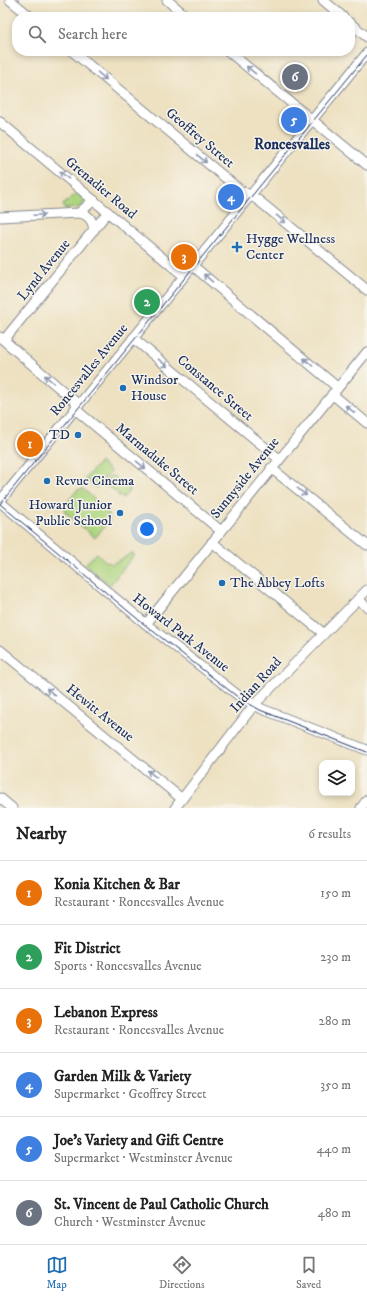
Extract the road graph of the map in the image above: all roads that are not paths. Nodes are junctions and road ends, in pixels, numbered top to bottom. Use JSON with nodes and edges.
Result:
{"nodes":[{"id":1,"x":10,"y":0,"type":"edge"},
{"id":2,"x":167,"y":0,"type":"edge"},
{"id":3,"x":323,"y":0,"type":"edge"},
{"id":4,"x":25,"y":12,"type":"edge"},
{"id":5,"x":181,"y":12,"type":"edge"},
{"id":6,"x":337,"y":12,"type":"edge"},
{"id":7,"x":355,"y":27,"type":"edge"},
{"id":8,"x":367,"y":37,"type":"edge"},
{"id":9,"x":367,"y":53,"type":"edge"},
{"id":10,"x":78,"y":56,"type":"edge"},
{"id":11,"x":234,"y":56,"type":"edge"},
{"id":12,"x":312,"y":120,"type":"junction"},
{"id":13,"x":0,"y":122,"type":"edge"},
{"id":14,"x":367,"y":165,"type":"edge"},
{"id":15,"x":250,"y":195,"type":"junction"},
{"id":16,"x":94,"y":200,"type":"junction"},
{"id":17,"x":108,"y":212,"type":"junction"},
{"id":18,"x":80,"y":213,"type":"junction"},
{"id":19,"x":0,"y":218,"type":"edge"},
{"id":20,"x":94,"y":230,"type":"junction"},
{"id":21,"x":193,"y":266,"type":"junction"},
{"id":22,"x":184,"y":276,"type":"junction"},
{"id":23,"x":367,"y":290,"type":"edge"},
{"id":24,"x":2,"y":338,"type":"edge"},
{"id":25,"x":133,"y":338,"type":"junction"},
{"id":26,"x":367,"y":352,"type":"edge"},
{"id":27,"x":335,"y":391,"type":"junction"},
{"id":28,"x":77,"y":407,"type":"junction"},
{"id":29,"x":367,"y":423,"type":"edge"},
{"id":30,"x":279,"y":459,"type":"junction"},
{"id":31,"x":271,"y":468,"type":"junction"},
{"id":32,"x":0,"y":501,"type":"edge"},
{"id":33,"x":221,"y":531,"type":"junction"},
{"id":34,"x":212,"y":542,"type":"junction"},
{"id":35,"x":367,"y":545,"type":"edge"},
{"id":36,"x":367,"y":590,"type":"edge"},
{"id":37,"x":358,"y":599,"type":"junction"},
{"id":38,"x":367,"y":607,"type":"edge"},
{"id":39,"x":146,"y":624,"type":"junction"},
{"id":40,"x":323,"y":633,"type":"junction"},
{"id":41,"x":0,"y":650,"type":"edge"},
{"id":42,"x":254,"y":705,"type":"junction"},
{"id":43,"x":367,"y":750,"type":"edge"},
{"id":44,"x":0,"y":798,"type":"edge"},
{"id":45,"x":182,"y":799,"type":"junction"},
{"id":46,"x":367,"y":800,"type":"edge"},
{"id":47,"x":12,"y":808,"type":"edge"},
{"id":48,"x":175,"y":808,"type":"edge"},
{"id":49,"x":361,"y":808,"type":"edge"}],
"edges":[{"from":1,"to":4,"type":"street"},
{"from":2,"to":5,"type":"street"},
{"from":3,"to":6,"type":"street"},
{"from":7,"to":8,"type":"street"},
{"from":9,"to":12,"type":"street","name":"Roncesvalles Avenue"},
{"from":10,"to":15,"type":"street","name":"Geoffrey Street","one_way":true},
{"from":12,"to":11,"type":"street","one_way":true},
{"from":12,"to":14,"type":"street"},
{"from":12,"to":15,"type":"street","name":"Roncesvalles Avenue"},
{"from":16,"to":13,"type":"street","name":"Grenadier Road","one_way":true},
{"from":15,"to":21,"type":"street","name":"Roncesvalles Avenue"},
{"from":15,"to":23,"type":"street","name":"Geoffrey Street","one_way":true},
{"from":16,"to":17,"type":"street","name":"Grenadier Road"},
{"from":16,"to":18,"type":"street"},
{"from":17,"to":20,"type":"street","name":"Lynd Avenue"},
{"from":17,"to":22,"type":"street","name":"Grenadier Road"},
{"from":19,"to":18,"type":"street","one_way":true},
{"from":18,"to":20,"type":"street"},
{"from":20,"to":24,"type":"street","name":"Lynd Avenue"},
{"from":21,"to":22,"type":"street","name":"Roncesvalles Avenue"},
{"from":27,"to":21,"type":"street","one_way":true},
{"from":22,"to":25,"type":"street","name":"Roncesvalles Avenue"},
{"from":28,"to":24,"type":"street","name":"Marmaduke Street","one_way":true},
{"from":25,"to":28,"type":"street","name":"Roncesvalles Avenue"},
{"from":25,"to":30,"type":"street","name":"Constance Street","one_way":true},
{"from":26,"to":27,"type":"street","name":"Sunnyside Avenue"},
{"from":29,"to":27,"type":"street","one_way":true},
{"from":27,"to":30,"type":"street","name":"Sunnyside Avenue"},
{"from":28,"to":32,"type":"street","name":"Roncesvalles Avenue"},
{"from":28,"to":33,"type":"street","name":"Marmaduke Street","one_way":true},
{"from":30,"to":31,"type":"street","name":"Sunnyside Avenue"},
{"from":31,"to":33,"type":"street","name":"Sunnyside Avenue"},
{"from":31,"to":35,"type":"street","one_way":true},
{"from":32,"to":39,"type":"street","name":"Howard Park Avenue"},
{"from":33,"to":34,"type":"street","name":"Sunnyside Avenue"},
{"from":34,"to":39,"type":"street","name":"Sunnyside Avenue"},
{"from":34,"to":40,"type":"street"},
{"from":36,"to":37,"type":"street","name":"Indian Road"},
{"from":37,"to":38,"type":"street"},
{"from":37,"to":40,"type":"street","name":"Indian Road"},
{"from":39,"to":42,"type":"street","name":"Howard Park Avenue"},
{"from":40,"to":42,"type":"street","name":"Indian Road"},
{"from":45,"to":41,"type":"street","name":"Hewitt Avenue","one_way":true},
{"from":42,"to":43,"type":"street","name":"Howard Park Avenue"},
{"from":42,"to":45,"type":"street","name":"Indian Road"},
{"from":44,"to":47,"type":"street"},
{"from":45,"to":48,"type":"street","name":"Indian Road"},
{"from":46,"to":49,"type":"street"}]}
